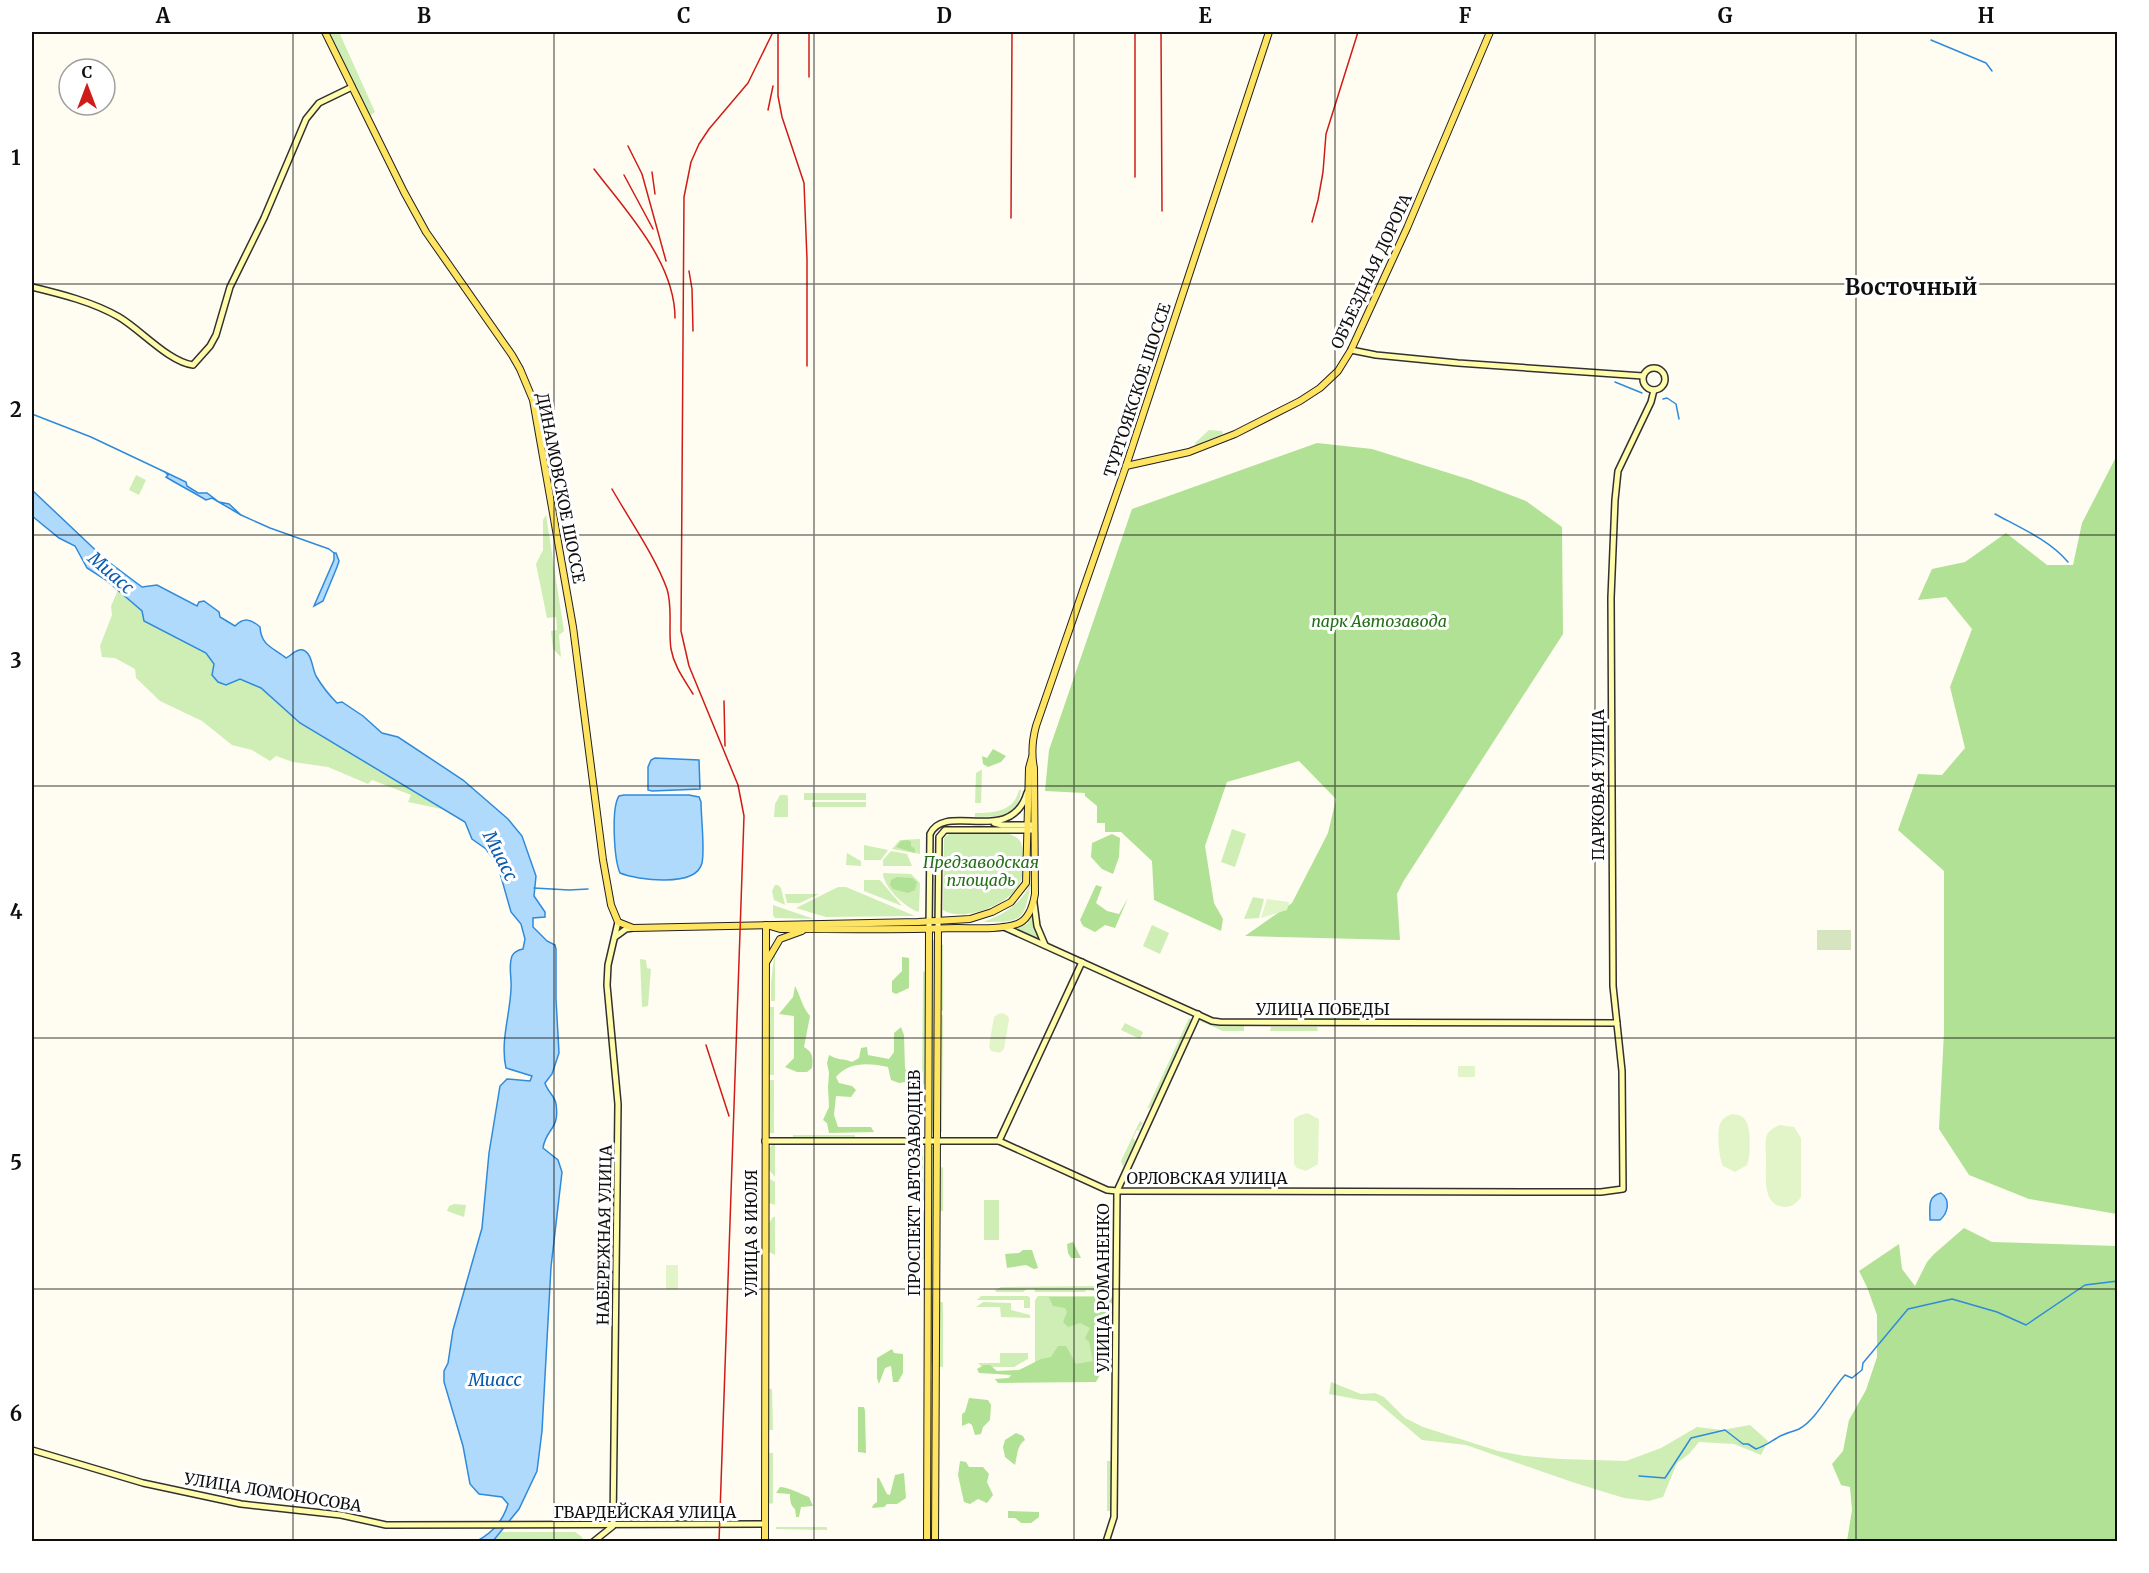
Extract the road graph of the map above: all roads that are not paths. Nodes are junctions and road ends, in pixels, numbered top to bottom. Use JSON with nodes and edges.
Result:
{"nodes":[{"id":1,"x":325,"y":32,"type":"edge"},
{"id":2,"x":1269,"y":32,"type":"edge"},
{"id":3,"x":1490,"y":32,"type":"edge"},
{"id":4,"x":352,"y":87,"type":"junction"},
{"id":5,"x":32,"y":287,"type":"edge"},
{"id":6,"x":1351,"y":350,"type":"junction"},
{"id":7,"x":1643,"y":376,"type":"junction"},
{"id":8,"x":1654,"y":390,"type":"junction"},
{"id":9,"x":1126,"y":466,"type":"junction"},
{"id":10,"x":1032,"y":757,"type":"junction"},
{"id":11,"x":1028,"y":789,"type":"junction"},
{"id":12,"x":992,"y":822,"type":"junction"},
{"id":13,"x":1031,"y":828,"type":"junction"},
{"id":14,"x":1034,"y":903,"type":"junction"},
{"id":15,"x":930,"y":921,"type":"junction"},
{"id":16,"x":939,"y":921,"type":"junction"},
{"id":17,"x":618,"y":922,"type":"junction"},
{"id":18,"x":766,"y":925,"type":"junction"},
{"id":19,"x":1004,"y":927,"type":"junction"},
{"id":20,"x":633,"y":928,"type":"junction"},
{"id":21,"x":808,"y":929,"type":"junction"},
{"id":22,"x":929,"y":929,"type":"junction"},
{"id":23,"x":938,"y":929,"type":"junction"},
{"id":24,"x":614,"y":939,"type":"junction"},
{"id":25,"x":1045,"y":945,"type":"junction"},
{"id":26,"x":1082,"y":962,"type":"junction"},
{"id":27,"x":766,"y":965,"type":"junction"},
{"id":28,"x":1198,"y":1014,"type":"junction"},
{"id":29,"x":1617,"y":1023,"type":"junction"},
{"id":30,"x":765,"y":1141,"type":"junction"},
{"id":31,"x":928,"y":1141,"type":"junction"},
{"id":32,"x":937,"y":1141,"type":"junction"},
{"id":33,"x":999,"y":1141,"type":"junction"},
{"id":34,"x":1623,"y":1189,"type":"joint"},
{"id":35,"x":1117,"y":1191,"type":"junction"},
{"id":36,"x":32,"y":1450,"type":"edge"},
{"id":37,"x":765,"y":1524,"type":"junction"},
{"id":38,"x":525,"y":1526,"type":"joint"},
{"id":39,"x":613,"y":1526,"type":"junction"},
{"id":40,"x":593,"y":1542,"type":"edge"},
{"id":41,"x":765,"y":1542,"type":"edge"},
{"id":42,"x":927,"y":1542,"type":"edge"},
{"id":43,"x":935,"y":1542,"type":"edge"},
{"id":44,"x":1106,"y":1542,"type":"edge"}],
"edges":[{"from":1,"to":4,"type":"main road","name":"ДИНАМОВСКОЕ ШОССЕ"},
{"from":2,"to":9,"type":"main road","name":"ТУРГОЯКСКОЕ ШОССЕ"},
{"from":3,"to":6,"type":"main road","name":"ОБЪЕЗДНАЯ ДОРОГА"},
{"from":4,"to":5,"type":"street"},
{"from":4,"to":17,"type":"main road","name":"ДИНАМОВСКОЕ ШОССЕ"},
{"from":6,"to":7,"type":"street"},
{"from":6,"to":9,"type":"main road","name":"ОБЪЕЗДНАЯ ДОРОГА"},
{"from":7,"to":8,"type":"street"},
{"from":7,"to":8,"type":"street"},
{"from":8,"to":29,"type":"street","name":"ПАРКОВАЯ УЛИЦА"},
{"from":9,"to":10,"type":"main road","name":"ТУРГОЯКСКОЕ ШОССЕ"},
{"from":10,"to":11,"type":"main road","name":"ТУРГОЯКСКОЕ ШОССЕ"},
{"from":10,"to":13,"type":"main road","name":"ТУРГОЯКСКОЕ ШОССЕ"},
{"from":11,"to":12,"type":"street"},
{"from":11,"to":13,"type":"main road","name":"ТУРГОЯКСКОЕ ШОССЕ"},
{"from":12,"to":13,"type":"street"},
{"from":12,"to":15,"type":"street","name":"ПРОСПЕКТ АВТОЗАВОДЦЕВ"},
{"from":13,"to":14,"type":"main road"},
{"from":13,"to":16,"type":"main road"},
{"from":13,"to":16,"type":"street","name":"ПРОСПЕКТ АВТОЗАВОДЦЕВ"},
{"from":14,"to":19,"type":"main road"},
{"from":14,"to":25,"type":"street"},
{"from":15,"to":16,"type":"main road"},
{"from":15,"to":18,"type":"main road"},
{"from":15,"to":22,"type":"street","name":"ПРОСПЕКТ АВТОЗАВОДЦЕВ"},
{"from":16,"to":23,"type":"street","name":"ПРОСПЕКТ АВТОЗАВОДЦЕВ"},
{"from":17,"to":20,"type":"main road"},
{"from":17,"to":24,"type":"street","name":"НАБЕРЕЖНАЯ УЛИЦА"},
{"from":18,"to":20,"type":"main road"},
{"from":18,"to":21,"type":"main road"},
{"from":18,"to":27,"type":"main road","name":"УЛИЦА 8 ИЮЛЯ"},
{"from":19,"to":23,"type":"main road"},
{"from":19,"to":25,"type":"street","name":"УЛИЦА ПОБЕДЫ"},
{"from":20,"to":24,"type":"street"},
{"from":21,"to":22,"type":"main road"},
{"from":21,"to":27,"type":"main road"},
{"from":22,"to":23,"type":"main road"},
{"from":22,"to":31,"type":"main road","name":"ПРОСПЕКТ АВТОЗАВОДЦЕВ"},
{"from":23,"to":32,"type":"main road","name":"ПРОСПЕКТ АВТОЗАВОДЦЕВ"},
{"from":24,"to":39,"type":"street","name":"НАБЕРЕЖНАЯ УЛИЦА"},
{"from":25,"to":26,"type":"street","name":"УЛИЦА ПОБЕДЫ"},
{"from":26,"to":28,"type":"street","name":"УЛИЦА ПОБЕДЫ"},
{"from":26,"to":33,"type":"street"},
{"from":27,"to":30,"type":"main road","name":"УЛИЦА 8 ИЮЛЯ"},
{"from":28,"to":29,"type":"street","name":"УЛИЦА ПОБЕДЫ"},
{"from":28,"to":35,"type":"street","name":"УЛИЦА РОМАНЕНКО"},
{"from":29,"to":34,"type":"street","name":"ПАРКОВАЯ УЛИЦА"},
{"from":30,"to":31,"type":"street","name":"ОРЛОВСКАЯ УЛИЦА"},
{"from":30,"to":37,"type":"main road","name":"УЛИЦА 8 ИЮЛЯ"},
{"from":31,"to":32,"type":"street","name":"ОРЛОВСКАЯ УЛИЦА"},
{"from":31,"to":42,"type":"main road","name":"ПРОСПЕКТ АВТОЗАВОДЦЕВ"},
{"from":32,"to":33,"type":"street","name":"ОРЛОВСКАЯ УЛИЦА"},
{"from":32,"to":43,"type":"main road","name":"ПРОСПЕКТ АВТОЗАВОДЦЕВ"},
{"from":33,"to":35,"type":"street","name":"ОРЛОВСКАЯ УЛИЦА"},
{"from":34,"to":35,"type":"street","name":"ОРЛОВСКАЯ УЛИЦА"},
{"from":35,"to":44,"type":"street","name":"УЛИЦА РОМАНЕНКО"},
{"from":36,"to":38,"type":"street","name":"УЛИЦА ЛОМОНОСОВА"},
{"from":37,"to":39,"type":"street","name":"ГВАРДЕЙСКАЯ УЛИЦА"},
{"from":37,"to":41,"type":"main road","name":"УЛИЦА 8 ИЮЛЯ"},
{"from":38,"to":39,"type":"street","name":"ГВАРДЕЙСКАЯ УЛИЦА"},
{"from":39,"to":40,"type":"street"}]}
